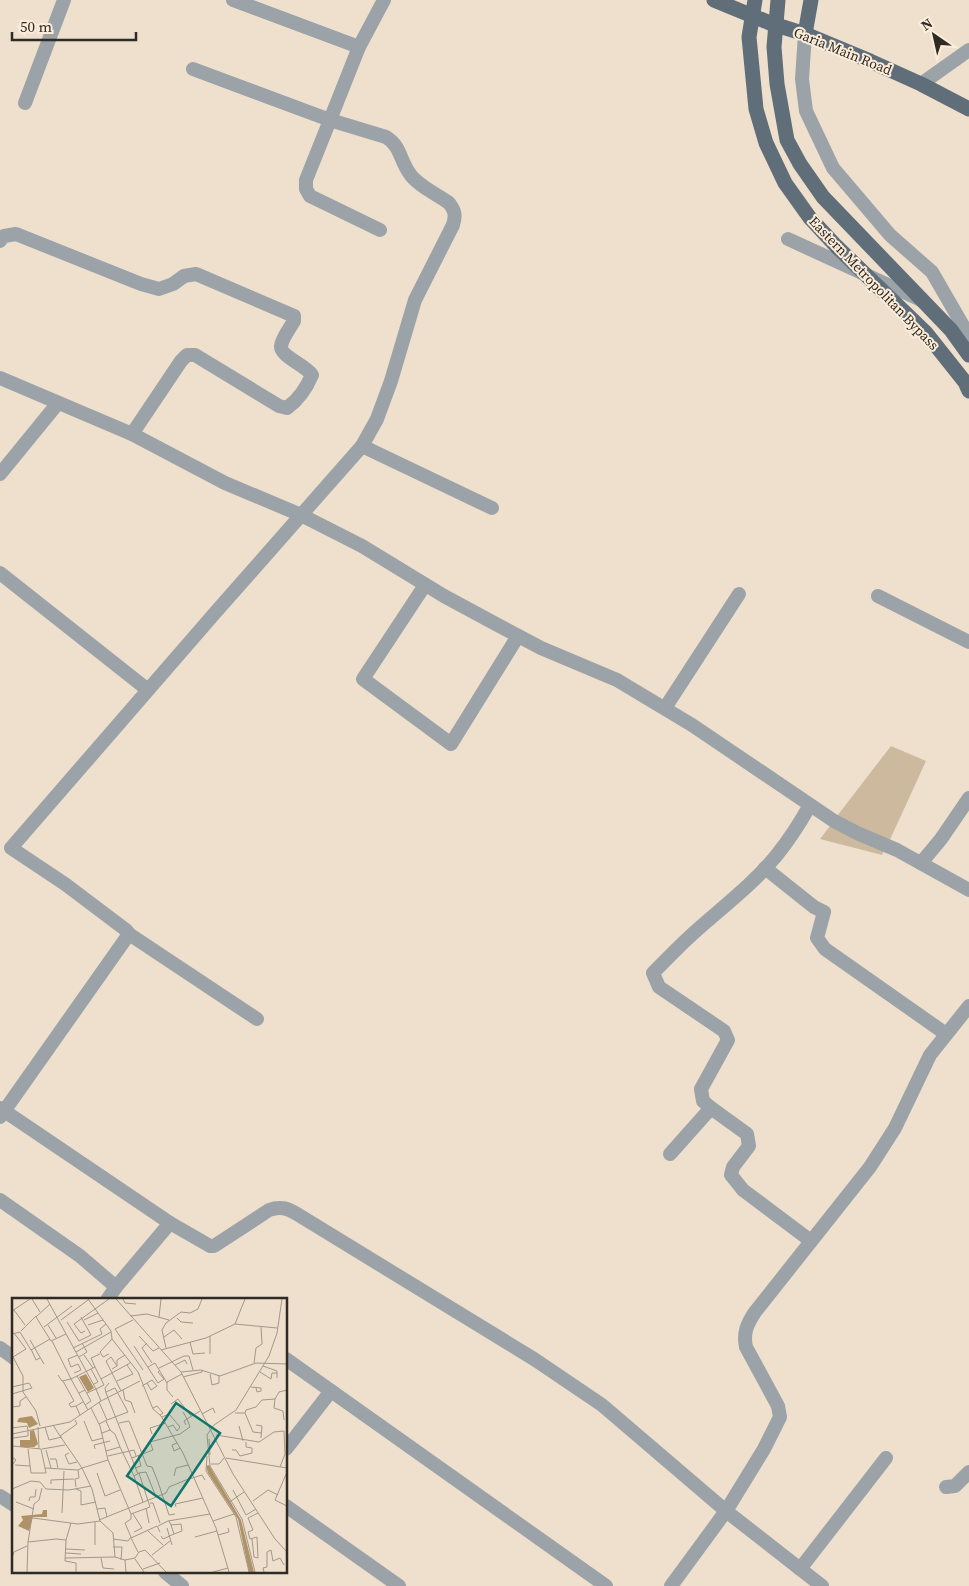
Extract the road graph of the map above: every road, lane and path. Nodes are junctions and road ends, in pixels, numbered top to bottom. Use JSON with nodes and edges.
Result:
{"nodes":[{"id":1,"x":64,"y":0,"type":"edge"},
{"id":2,"x":233,"y":0,"type":"edge"},
{"id":3,"x":384,"y":0,"type":"edge"},
{"id":4,"x":714,"y":0,"type":"edge"},
{"id":5,"x":755,"y":0,"type":"edge"},
{"id":6,"x":778,"y":0,"type":"edge"},
{"id":7,"x":811,"y":0,"type":"edge"},
{"id":8,"x":735,"y":5,"type":"edge"},
{"id":9,"x":805,"y":34,"type":"junction"},
{"id":10,"x":359,"y":47,"type":"junction"},
{"id":11,"x":969,"y":50,"type":"edge"},
{"id":12,"x":193,"y":69,"type":"dead end"},
{"id":13,"x":922,"y":84,"type":"junction"},
{"id":14,"x":25,"y":103,"type":"dead end"},
{"id":15,"x":969,"y":110,"type":"edge"},
{"id":16,"x":330,"y":120,"type":"junction"},
{"id":17,"x":380,"y":230,"type":"dead end"},
{"id":18,"x":788,"y":239,"type":"dead end"},
{"id":19,"x":0,"y":241,"type":"edge"},
{"id":20,"x":964,"y":320,"type":"edge"},
{"id":21,"x":969,"y":336,"type":"edge"},
{"id":22,"x":969,"y":355,"type":"edge"},
{"id":23,"x":0,"y":378,"type":"edge"},
{"id":24,"x":968,"y":394,"type":"edge"},
{"id":25,"x":58,"y":403,"type":"junction"},
{"id":26,"x":132,"y":434,"type":"junction"},
{"id":27,"x":362,"y":446,"type":"junction"},
{"id":28,"x":0,"y":474,"type":"edge"},
{"id":29,"x":492,"y":508,"type":"dead end"},
{"id":30,"x":301,"y":516,"type":"junction"},
{"id":31,"x":0,"y":573,"type":"edge"},
{"id":32,"x":425,"y":585,"type":"junction"},
{"id":33,"x":739,"y":594,"type":"dead end"},
{"id":34,"x":878,"y":596,"type":"dead end"},
{"id":35,"x":518,"y":636,"type":"junction"},
{"id":36,"x":969,"y":642,"type":"edge"},
{"id":37,"x":148,"y":690,"type":"junction"},
{"id":38,"x":665,"y":708,"type":"junction"},
{"id":39,"x":969,"y":798,"type":"edge"},
{"id":40,"x":810,"y":805,"type":"junction"},
{"id":41,"x":921,"y":863,"type":"junction"},
{"id":42,"x":765,"y":868,"type":"junction"},
{"id":43,"x":969,"y":890,"type":"edge"},
{"id":44,"x":129,"y":934,"type":"junction"},
{"id":45,"x":969,"y":1006,"type":"edge"},
{"id":46,"x":257,"y":1019,"type":"dead end"},
{"id":47,"x":946,"y":1034,"type":"junction"},
{"id":48,"x":711,"y":1108,"type":"junction"},
{"id":49,"x":1,"y":1112,"type":"edge"},
{"id":50,"x":670,"y":1154,"type":"dead end"},
{"id":51,"x":0,"y":1200,"type":"edge"},
{"id":52,"x":170,"y":1222,"type":"junction"},
{"id":53,"x":811,"y":1242,"type":"junction"},
{"id":54,"x":116,"y":1287,"type":"junction"},
{"id":55,"x":108,"y":1298,"type":"edge"},
{"id":56,"x":0,"y":1348,"type":"edge"},
{"id":57,"x":12,"y":1357,"type":"edge"},
{"id":58,"x":288,"y":1361,"type":"edge"},
{"id":59,"x":331,"y":1391,"type":"junction"},
{"id":60,"x":288,"y":1446,"type":"edge"},
{"id":61,"x":886,"y":1458,"type":"dead end"},
{"id":62,"x":969,"y":1472,"type":"edge"},
{"id":63,"x":946,"y":1487,"type":"dead end"},
{"id":64,"x":0,"y":1496,"type":"edge"},
{"id":65,"x":12,"y":1504,"type":"edge"},
{"id":66,"x":288,"y":1507,"type":"edge"},
{"id":67,"x":726,"y":1511,"type":"junction"},
{"id":68,"x":800,"y":1569,"type":"junction"},
{"id":69,"x":167,"y":1574,"type":"edge"},
{"id":70,"x":182,"y":1586,"type":"edge"},
{"id":71,"x":399,"y":1586,"type":"edge"},
{"id":72,"x":606,"y":1586,"type":"edge"},
{"id":73,"x":671,"y":1586,"type":"edge"},
{"id":74,"x":822,"y":1586,"type":"edge"}],
"edges":[{"from":1,"to":14,"type":"street"},
{"from":2,"to":10,"type":"street"},
{"from":3,"to":10,"type":"street"},
{"from":4,"to":8,"type":"main road","name":"Garia Main Road"},
{"from":5,"to":24,"type":"main road","name":"Eastern Metropolitan Bypass","bridge":true},
{"from":6,"to":22,"type":"main road","name":"Eastern Metropolitan Bypass","bridge":true},
{"from":7,"to":9,"type":"main road"},
{"from":8,"to":9,"type":"main road","name":"Garia Main Road"},
{"from":9,"to":13,"type":"main road","name":"Garia Main Road"},
{"from":9,"to":20,"type":"street"},
{"from":10,"to":16,"type":"street"},
{"from":11,"to":13,"type":"street"},
{"from":12,"to":16,"type":"street"},
{"from":13,"to":15,"type":"main road","name":"Garia Main Road"},
{"from":16,"to":17,"type":"street"},
{"from":16,"to":27,"type":"street"},
{"from":18,"to":20,"type":"street"},
{"from":19,"to":26,"type":"street"},
{"from":20,"to":21,"type":"street"},
{"from":23,"to":25,"type":"street"},
{"from":25,"to":26,"type":"street"},
{"from":25,"to":28,"type":"street"},
{"from":26,"to":30,"type":"street"},
{"from":27,"to":29,"type":"street"},
{"from":27,"to":30,"type":"street"},
{"from":30,"to":32,"type":"street"},
{"from":30,"to":37,"type":"street"},
{"from":31,"to":37,"type":"street"},
{"from":32,"to":35,"type":"street"},
{"from":32,"to":35,"type":"street"},
{"from":33,"to":38,"type":"street"},
{"from":34,"to":36,"type":"street"},
{"from":35,"to":38,"type":"street"},
{"from":37,"to":44,"type":"street"},
{"from":38,"to":40,"type":"street"},
{"from":39,"to":41,"type":"street"},
{"from":40,"to":41,"type":"street"},
{"from":40,"to":42,"type":"street"},
{"from":41,"to":43,"type":"street"},
{"from":42,"to":47,"type":"street"},
{"from":42,"to":48,"type":"street"},
{"from":44,"to":46,"type":"street"},
{"from":44,"to":49,"type":"street"},
{"from":45,"to":47,"type":"street"},
{"from":47,"to":53,"type":"street"},
{"from":48,"to":50,"type":"street"},
{"from":48,"to":53,"type":"street"},
{"from":49,"to":52,"type":"street"},
{"from":51,"to":54,"type":"street"},
{"from":52,"to":54,"type":"street"},
{"from":52,"to":67,"type":"street"},
{"from":53,"to":67,"type":"street"},
{"from":54,"to":55,"type":"street"},
{"from":56,"to":57,"type":"street"},
{"from":58,"to":59,"type":"street"},
{"from":59,"to":60,"type":"street"},
{"from":59,"to":72,"type":"street"},
{"from":61,"to":68,"type":"street"},
{"from":62,"to":63,"type":"street"},
{"from":64,"to":65,"type":"street"},
{"from":66,"to":71,"type":"street"},
{"from":67,"to":68,"type":"street"},
{"from":67,"to":73,"type":"street"},
{"from":68,"to":74,"type":"street"},
{"from":69,"to":70,"type":"street"}]}
